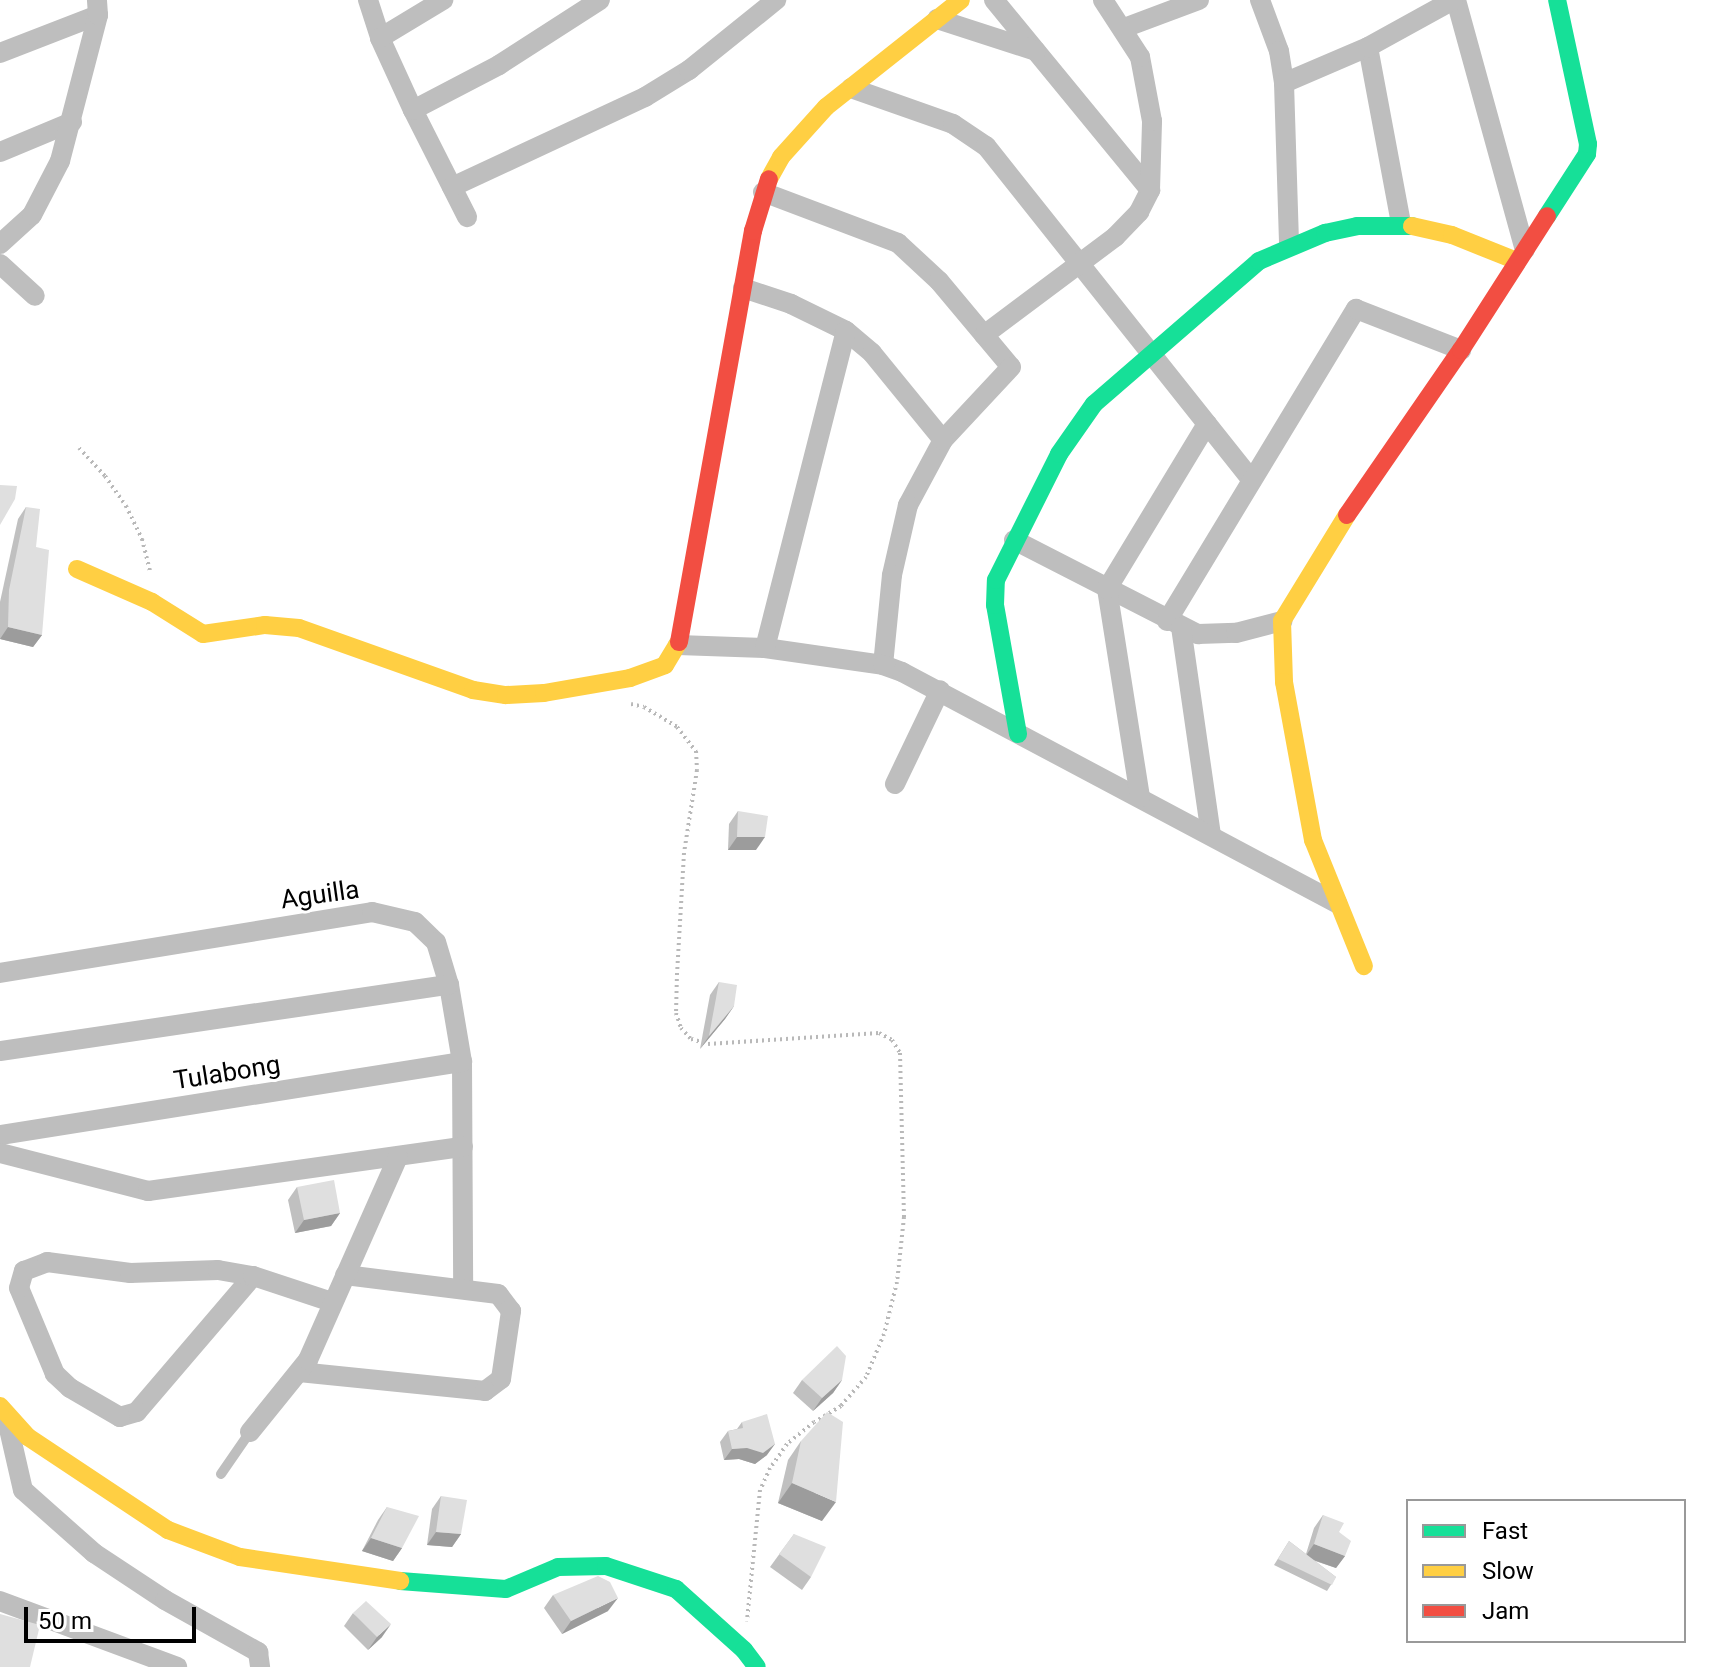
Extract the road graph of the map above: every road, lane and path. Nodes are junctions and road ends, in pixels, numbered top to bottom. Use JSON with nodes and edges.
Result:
{"nodes":[{"id":1,"x":368,"y":0,"type":"edge"},
{"id":2,"x":443,"y":0,"type":"edge"},
{"id":3,"x":600,"y":0,"type":"edge"},
{"id":4,"x":776,"y":0,"type":"edge"},
{"id":5,"x":961,"y":0,"type":"edge"},
{"id":6,"x":994,"y":0,"type":"edge"},
{"id":7,"x":1103,"y":0,"type":"edge"},
{"id":8,"x":1199,"y":0,"type":"edge"},
{"id":9,"x":1260,"y":0,"type":"edge"},
{"id":10,"x":1454,"y":0,"type":"edge"},
{"id":11,"x":1557,"y":0,"type":"edge"},
{"id":12,"x":98,"y":8,"type":"edge"},
{"id":13,"x":937,"y":19,"type":"junction"},
{"id":14,"x":1124,"y":28,"type":"junction"},
{"id":15,"x":380,"y":38,"type":"junction"},
{"id":16,"x":1368,"y":47,"type":"junction"},
{"id":17,"x":1036,"y":51,"type":"junction"},
{"id":18,"x":0,"y":53,"type":"edge"},
{"id":19,"x":1284,"y":83,"type":"junction"},
{"id":20,"x":851,"y":88,"type":"junction"},
{"id":21,"x":413,"y":110,"type":"junction"},
{"id":22,"x":72,"y":122,"type":"junction"},
{"id":23,"x":0,"y":152,"type":"edge"},
{"id":24,"x":452,"y":187,"type":"junction"},
{"id":25,"x":1150,"y":190,"type":"junction"},
{"id":26,"x":763,"y":192,"type":"junction"},
{"id":27,"x":467,"y":217,"type":"dead end"},
{"id":28,"x":1401,"y":224,"type":"junction"},
{"id":29,"x":0,"y":244,"type":"edge"},
{"id":30,"x":1289,"y":245,"type":"junction"},
{"id":31,"x":1521,"y":255,"type":"junction"},
{"id":32,"x":0,"y":264,"type":"edge"},
{"id":33,"x":1081,"y":264,"type":"junction"},
{"id":34,"x":743,"y":288,"type":"junction"},
{"id":35,"x":35,"y":296,"type":"dead end"},
{"id":36,"x":846,"y":331,"type":"junction"},
{"id":37,"x":984,"y":335,"type":"junction"},
{"id":38,"x":1461,"y":350,"type":"junction"},
{"id":39,"x":1151,"y":353,"type":"junction"},
{"id":40,"x":1207,"y":424,"type":"junction"},
{"id":41,"x":943,"y":440,"type":"junction"},
{"id":42,"x":79,"y":448,"type":"dead end"},
{"id":43,"x":1252,"y":480,"type":"junction"},
{"id":44,"x":1014,"y":540,"type":"junction"},
{"id":45,"x":77,"y":569,"type":"dead end"},
{"id":46,"x":1107,"y":589,"type":"junction"},
{"id":47,"x":152,"y":602,"type":"junction"},
{"id":48,"x":1282,"y":621,"type":"junction"},
{"id":49,"x":1174,"y":624,"type":"junction"},
{"id":50,"x":678,"y":645,"type":"junction"},
{"id":51,"x":765,"y":648,"type":"junction"},
{"id":52,"x":883,"y":665,"type":"junction"},
{"id":53,"x":602,"y":684,"type":"junction"},
{"id":54,"x":940,"y":690,"type":"junction"},
{"id":55,"x":1018,"y":734,"type":"junction"},
{"id":56,"x":895,"y":784,"type":"dead end"},
{"id":57,"x":1140,"y":797,"type":"junction"},
{"id":58,"x":1211,"y":836,"type":"junction"},
{"id":59,"x":1337,"y":903,"type":"junction"},
{"id":60,"x":1364,"y":966,"type":"dead end"},
{"id":61,"x":0,"y":973,"type":"edge"},
{"id":62,"x":449,"y":985,"type":"junction"},
{"id":63,"x":0,"y":1051,"type":"edge"},
{"id":64,"x":462,"y":1062,"type":"junction"},
{"id":65,"x":0,"y":1135,"type":"edge"},
{"id":66,"x":463,"y":1147,"type":"junction"},
{"id":67,"x":0,"y":1153,"type":"edge"},
{"id":68,"x":398,"y":1157,"type":"junction"},
{"id":69,"x":345,"y":1275,"type":"junction"},
{"id":70,"x":253,"y":1276,"type":"junction"},
{"id":71,"x":463,"y":1289,"type":"junction"},
{"id":72,"x":332,"y":1302,"type":"junction"},
{"id":73,"x":299,"y":1372,"type":"junction"},
{"id":74,"x":3,"y":1411,"type":"edge"},
{"id":75,"x":250,"y":1432,"type":"joint"},
{"id":76,"x":221,"y":1474,"type":"dead end"},
{"id":77,"x":0,"y":1601,"type":"edge"},
{"id":78,"x":744,"y":1650,"type":"junction"},
{"id":79,"x":177,"y":1667,"type":"edge"},
{"id":80,"x":260,"y":1667,"type":"edge"},
{"id":81,"x":757,"y":1667,"type":"edge"}],
"edges":[{"from":1,"to":15,"type":"street"},
{"from":2,"to":15,"type":"street"},
{"from":3,"to":21,"type":"street"},
{"from":4,"to":24,"type":"street"},
{"from":5,"to":13,"type":"street"},
{"from":6,"to":17,"type":"street"},
{"from":7,"to":14,"type":"street"},
{"from":8,"to":14,"type":"street"},
{"from":9,"to":19,"type":"street"},
{"from":10,"to":16,"type":"street"},
{"from":10,"to":31,"type":"street"},
{"from":11,"to":31,"type":"street"},
{"from":12,"to":18,"type":"street"},
{"from":12,"to":22,"type":"street"},
{"from":13,"to":17,"type":"street"},
{"from":13,"to":20,"type":"street"},
{"from":14,"to":25,"type":"street"},
{"from":15,"to":21,"type":"street"},
{"from":16,"to":19,"type":"street"},
{"from":16,"to":28,"type":"street"},
{"from":17,"to":25,"type":"street"},
{"from":19,"to":30,"type":"street"},
{"from":20,"to":26,"type":"street"},
{"from":20,"to":33,"type":"street"},
{"from":21,"to":24,"type":"street"},
{"from":22,"to":23,"type":"street"},
{"from":22,"to":29,"type":"street"},
{"from":24,"to":27,"type":"street"},
{"from":25,"to":33,"type":"street"},
{"from":26,"to":34,"type":"street"},
{"from":26,"to":37,"type":"street"},
{"from":28,"to":30,"type":"street"},
{"from":28,"to":31,"type":"street"},
{"from":30,"to":39,"type":"street"},
{"from":31,"to":38,"type":"street"},
{"from":32,"to":35,"type":"street"},
{"from":33,"to":37,"type":"street"},
{"from":33,"to":39,"type":"street"},
{"from":34,"to":36,"type":"street"},
{"from":34,"to":50,"type":"street"},
{"from":36,"to":41,"type":"street"},
{"from":36,"to":51,"type":"street"},
{"from":37,"to":41,"type":"street"},
{"from":38,"to":43,"type":"street"},
{"from":38,"to":48,"type":"street"},
{"from":39,"to":40,"type":"street"},
{"from":39,"to":44,"type":"street"},
{"from":40,"to":43,"type":"street"},
{"from":40,"to":46,"type":"street"},
{"from":41,"to":52,"type":"street"},
{"from":42,"to":47,"type":"path"},
{"from":43,"to":49,"type":"street"},
{"from":44,"to":46,"type":"street"},
{"from":44,"to":55,"type":"street"},
{"from":45,"to":47,"type":"street"},
{"from":46,"to":49,"type":"street"},
{"from":46,"to":57,"type":"street"},
{"from":47,"to":53,"type":"street"},
{"from":48,"to":49,"type":"street"},
{"from":48,"to":59,"type":"street"},
{"from":49,"to":58,"type":"street"},
{"from":50,"to":51,"type":"street"},
{"from":50,"to":53,"type":"street"},
{"from":51,"to":52,"type":"street"},
{"from":52,"to":54,"type":"street"},
{"from":53,"to":78,"type":"path"},
{"from":54,"to":55,"type":"street"},
{"from":54,"to":56,"type":"street"},
{"from":55,"to":57,"type":"street"},
{"from":57,"to":58,"type":"street"},
{"from":58,"to":59,"type":"street"},
{"from":59,"to":60,"type":"street"},
{"from":61,"to":62,"type":"street","name":"Aguilla"},
{"from":62,"to":63,"type":"street"},
{"from":62,"to":64,"type":"street","name":"Aguilla"},
{"from":64,"to":65,"type":"street","name":"Tulabong"},
{"from":64,"to":66,"type":"street","name":"Aguilla"},
{"from":66,"to":68,"type":"street"},
{"from":66,"to":71,"type":"street","name":"Aguilla"},
{"from":67,"to":68,"type":"street"},
{"from":68,"to":69,"type":"street"},
{"from":69,"to":71,"type":"street"},
{"from":69,"to":72,"type":"street"},
{"from":70,"to":70,"type":"street"},
{"from":70,"to":72,"type":"street"},
{"from":71,"to":73,"type":"street"},
{"from":72,"to":73,"type":"street"},
{"from":73,"to":75,"type":"street"},
{"from":74,"to":78,"type":"street"},
{"from":74,"to":80,"type":"street"},
{"from":75,"to":76,"type":"lane"},
{"from":77,"to":79,"type":"street"},
{"from":78,"to":81,"type":"street"}]}
